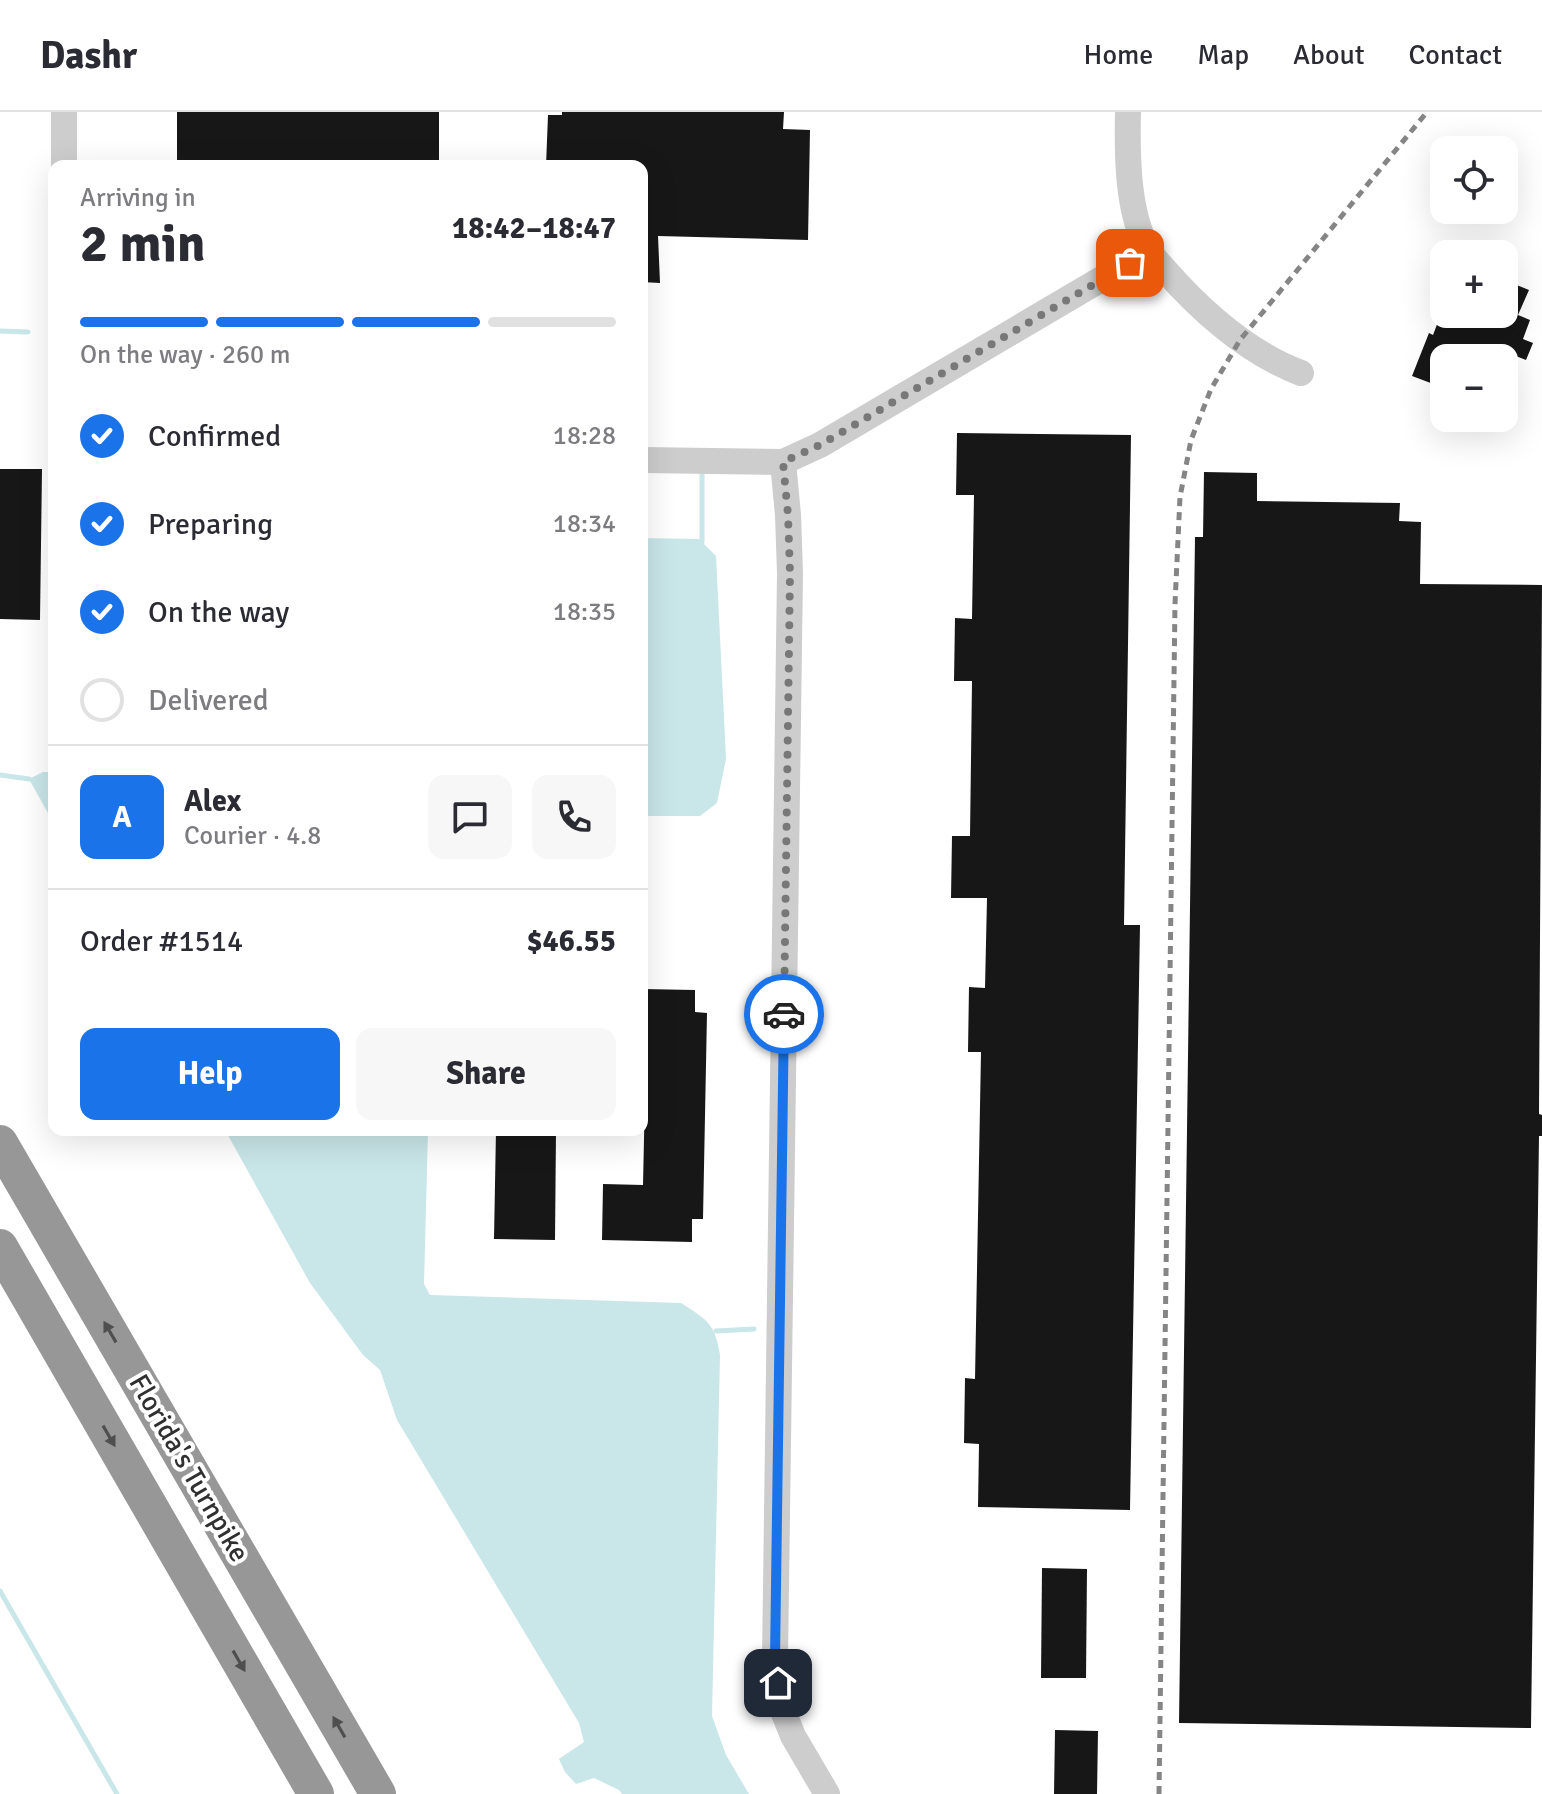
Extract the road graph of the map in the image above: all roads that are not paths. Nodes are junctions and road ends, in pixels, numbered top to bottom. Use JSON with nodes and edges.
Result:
{"nodes":[{"id":1,"x":64,"y":112,"type":"edge"},
{"id":2,"x":1128,"y":112,"type":"edge"},
{"id":3,"x":64,"y":160,"type":"edge"},
{"id":4,"x":1149,"y":251,"type":"junction"},
{"id":5,"x":1301,"y":373,"type":"dead end"},
{"id":6,"x":648,"y":460,"type":"edge"},
{"id":7,"x":783,"y":462,"type":"junction"},
{"id":8,"x":0,"y":1143,"type":"edge"},
{"id":9,"x":0,"y":1247,"type":"edge"},
{"id":10,"x":316,"y":1794,"type":"edge"},
{"id":11,"x":378,"y":1794,"type":"edge"},
{"id":12,"x":827,"y":1794,"type":"edge"}],
"edges":[{"from":1,"to":3,"type":"street"},
{"from":2,"to":4,"type":"street"},
{"from":4,"to":5,"type":"street"},
{"from":4,"to":7,"type":"street"},
{"from":6,"to":7,"type":"street"},
{"from":7,"to":12,"type":"street"},
{"from":11,"to":8,"type":"highway","name":"Florida's Turnpike","one_way":true},
{"from":9,"to":10,"type":"highway","name":"Florida's Turnpike","one_way":true}]}
